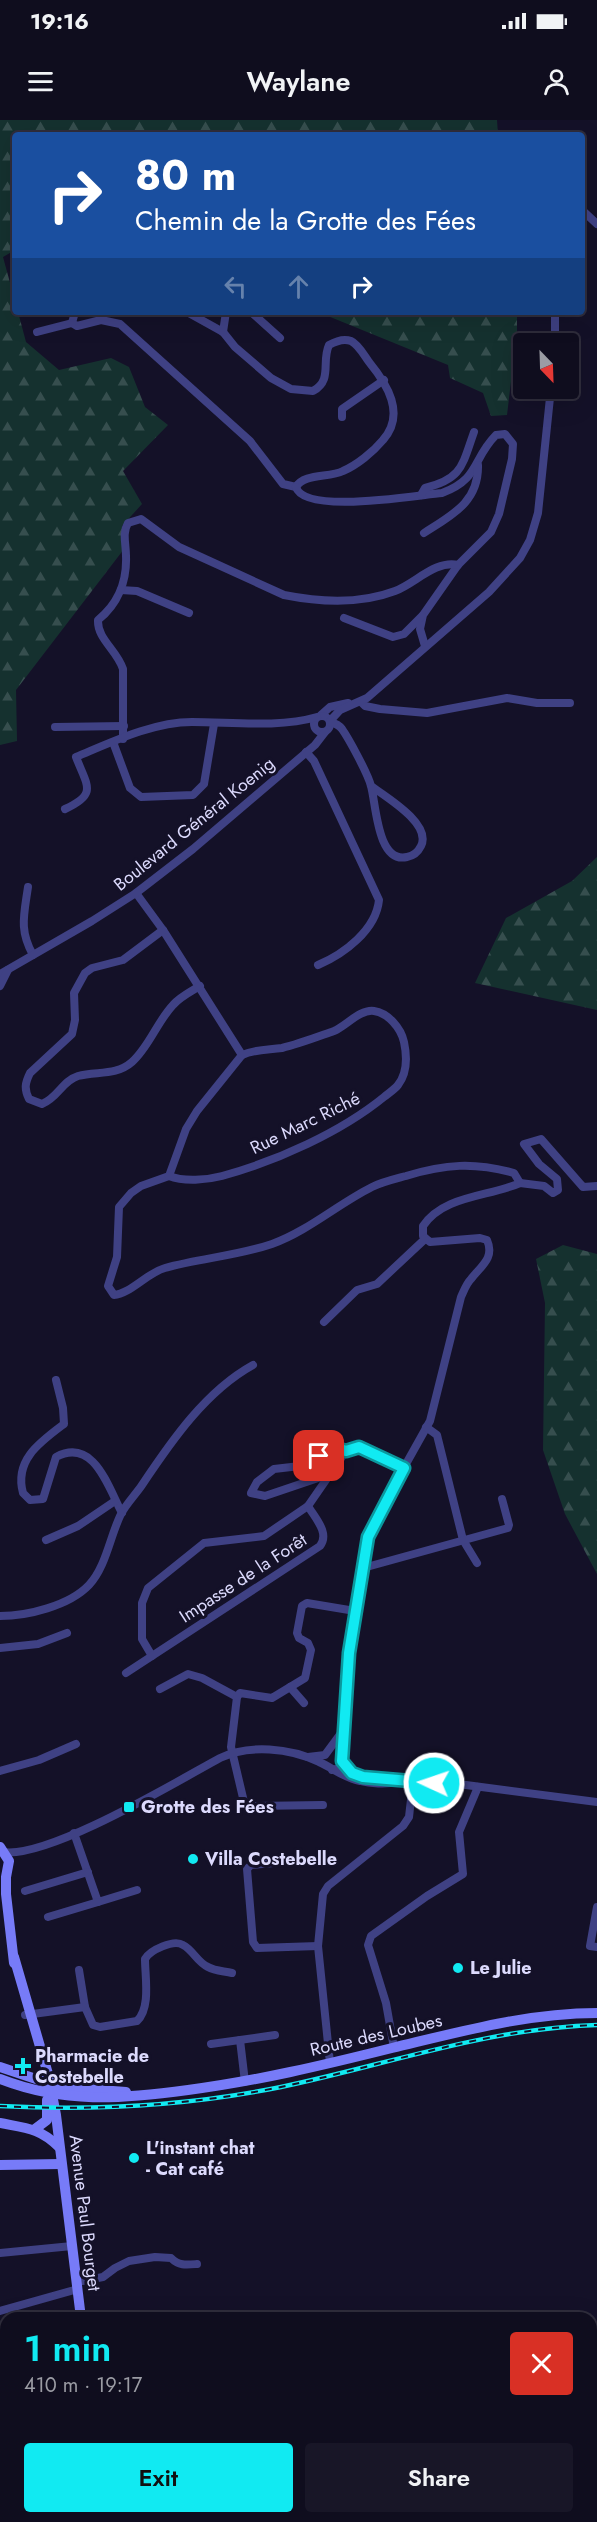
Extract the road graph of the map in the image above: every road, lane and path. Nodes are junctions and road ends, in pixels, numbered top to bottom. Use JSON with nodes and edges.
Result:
{"nodes":[{"id":1,"x":585,"y":213,"type":"edge"},
{"id":2,"x":597,"y":224,"type":"edge"},
{"id":3,"x":74,"y":315,"type":"edge"},
{"id":4,"x":192,"y":315,"type":"edge"},
{"id":5,"x":226,"y":315,"type":"edge"},
{"id":6,"x":254,"y":315,"type":"edge"},
{"id":7,"x":555,"y":315,"type":"edge"},
{"id":8,"x":72,"y":323,"type":"junction"},
{"id":9,"x":37,"y":332,"type":"dead end"},
{"id":10,"x":223,"y":332,"type":"junction"},
{"id":11,"x":555,"y":333,"type":"edge"},
{"id":12,"x":280,"y":338,"type":"dead end"},
{"id":13,"x":384,"y":380,"type":"junction"},
{"id":14,"x":550,"y":399,"type":"edge"},
{"id":15,"x":342,"y":417,"type":"dead end"},
{"id":16,"x":474,"y":432,"type":"dead end"},
{"id":17,"x":478,"y":464,"type":"junction"},
{"id":18,"x":296,"y":487,"type":"junction"},
{"id":19,"x":421,"y":495,"type":"junction"},
{"id":20,"x":424,"y":533,"type":"dead end"},
{"id":21,"x":458,"y":566,"type":"junction"},
{"id":22,"x":121,"y":590,"type":"junction"},
{"id":23,"x":189,"y":613,"type":"dead end"},
{"id":24,"x":423,"y":615,"type":"junction"},
{"id":25,"x":344,"y":618,"type":"dead end"},
{"id":26,"x":425,"y":646,"type":"junction"},
{"id":27,"x":358,"y":702,"type":"junction"},
{"id":28,"x":570,"y":703,"type":"dead end"},
{"id":29,"x":319,"y":716,"type":"junction"},
{"id":30,"x":300,"y":720,"type":"junction"},
{"id":31,"x":330,"y":721,"type":"junction"},
{"id":32,"x":214,"y":724,"type":"junction"},
{"id":33,"x":124,"y":726,"type":"junction"},
{"id":34,"x":55,"y":727,"type":"dead end"},
{"id":35,"x":321,"y":730,"type":"junction"},
{"id":36,"x":345,"y":735,"type":"junction"},
{"id":37,"x":123,"y":739,"type":"junction"},
{"id":38,"x":113,"y":742,"type":"junction"},
{"id":39,"x":308,"y":750,"type":"junction"},
{"id":40,"x":371,"y":786,"type":"junction"},
{"id":41,"x":65,"y":809,"type":"dead end"},
{"id":42,"x":28,"y":888,"type":"dead end"},
{"id":43,"x":136,"y":893,"type":"junction"},
{"id":44,"x":163,"y":930,"type":"junction"},
{"id":45,"x":33,"y":955,"type":"junction"},
{"id":46,"x":318,"y":965,"type":"dead end"},
{"id":47,"x":9,"y":969,"type":"junction"},
{"id":48,"x":0,"y":974,"type":"edge"},
{"id":49,"x":0,"y":986,"type":"edge"},
{"id":50,"x":200,"y":986,"type":"junction"},
{"id":51,"x":242,"y":1055,"type":"junction"},
{"id":52,"x":169,"y":1176,"type":"junction"},
{"id":53,"x":520,"y":1183,"type":"junction"},
{"id":54,"x":597,"y":1186,"type":"edge"},
{"id":55,"x":425,"y":1239,"type":"junction"},
{"id":56,"x":324,"y":1322,"type":"dead end"},
{"id":57,"x":253,"y":1365,"type":"dead end"},
{"id":58,"x":56,"y":1380,"type":"dead end"},
{"id":59,"x":426,"y":1427,"type":"junction"},
{"id":60,"x":346,"y":1451,"type":"junction"},
{"id":61,"x":404,"y":1468,"type":"junction"},
{"id":62,"x":332,"y":1473,"type":"junction"},
{"id":63,"x":502,"y":1500,"type":"dead end"},
{"id":64,"x":115,"y":1501,"type":"junction"},
{"id":65,"x":308,"y":1506,"type":"junction"},
{"id":66,"x":122,"y":1513,"type":"junction"},
{"id":67,"x":46,"y":1540,"type":"dead end"},
{"id":68,"x":463,"y":1540,"type":"junction"},
{"id":69,"x":477,"y":1563,"type":"dead end"},
{"id":70,"x":363,"y":1568,"type":"junction"},
{"id":71,"x":355,"y":1611,"type":"junction"},
{"id":72,"x":0,"y":1616,"type":"edge"},
{"id":73,"x":67,"y":1633,"type":"dead end"},
{"id":74,"x":0,"y":1648,"type":"edge"},
{"id":75,"x":152,"y":1656,"type":"junction"},
{"id":76,"x":126,"y":1673,"type":"dead end"},
{"id":77,"x":290,"y":1687,"type":"junction"},
{"id":78,"x":160,"y":1689,"type":"dead end"},
{"id":79,"x":237,"y":1697,"type":"junction"},
{"id":80,"x":304,"y":1703,"type":"dead end"},
{"id":81,"x":343,"y":1731,"type":"junction"},
{"id":82,"x":76,"y":1744,"type":"dead end"},
{"id":83,"x":232,"y":1752,"type":"junction"},
{"id":84,"x":327,"y":1753,"type":"junction"},
{"id":85,"x":308,"y":1757,"type":"junction"},
{"id":86,"x":341,"y":1759,"type":"junction"},
{"id":87,"x":324,"y":1764,"type":"junction"},
{"id":88,"x":332,"y":1770,"type":"junction"},
{"id":89,"x":0,"y":1772,"type":"edge"},
{"id":90,"x":402,"y":1782,"type":"junction"},
{"id":91,"x":413,"y":1782,"type":"junction"},
{"id":92,"x":478,"y":1787,"type":"junction"},
{"id":93,"x":597,"y":1802,"type":"edge"},
{"id":94,"x":323,"y":1805,"type":"dead end"},
{"id":95,"x":74,"y":1833,"type":"junction"},
{"id":96,"x":32,"y":1849,"type":"junction"},
{"id":97,"x":1,"y":1850,"type":"edge"},
{"id":98,"x":285,"y":1862,"type":"dead end"},
{"id":99,"x":5,"y":1870,"type":"edge"},
{"id":100,"x":88,"y":1872,"type":"junction"},
{"id":101,"x":0,"y":1883,"type":"edge"},
{"id":102,"x":137,"y":1890,"type":"dead end"},
{"id":103,"x":25,"y":1891,"type":"dead end"},
{"id":104,"x":6,"y":1894,"type":"junction"},
{"id":105,"x":98,"y":1902,"type":"junction"},
{"id":106,"x":597,"y":1907,"type":"edge"},
{"id":107,"x":48,"y":1917,"type":"dead end"},
{"id":108,"x":318,"y":1946,"type":"junction"},
{"id":109,"x":597,"y":1947,"type":"edge"},
{"id":110,"x":79,"y":1970,"type":"dead end"},
{"id":111,"x":232,"y":1973,"type":"dead end"},
{"id":112,"x":85,"y":2007,"type":"junction"},
{"id":113,"x":597,"y":2013,"type":"edge"},
{"id":114,"x":28,"y":2015,"type":"junction"},
{"id":115,"x":275,"y":2035,"type":"dead end"},
{"id":116,"x":240,"y":2040,"type":"junction"},
{"id":117,"x":211,"y":2044,"type":"dead end"},
{"id":118,"x":394,"y":2048,"type":"junction"},
{"id":119,"x":330,"y":2063,"type":"junction"},
{"id":120,"x":0,"y":2067,"type":"edge"},
{"id":121,"x":40,"y":2068,"type":"junction"},
{"id":122,"x":24,"y":2076,"type":"junction"},
{"id":123,"x":0,"y":2079,"type":"edge"},
{"id":124,"x":245,"y":2082,"type":"junction"},
{"id":125,"x":48,"y":2088,"type":"junction"},
{"id":126,"x":162,"y":2094,"type":"junction"},
{"id":127,"x":66,"y":2097,"type":"junction"},
{"id":128,"x":56,"y":2113,"type":"junction"},
{"id":129,"x":0,"y":2123,"type":"edge"},
{"id":130,"x":35,"y":2129,"type":"junction"},
{"id":131,"x":59,"y":2147,"type":"junction"},
{"id":132,"x":61,"y":2164,"type":"junction"},
{"id":133,"x":0,"y":2165,"type":"edge"},
{"id":134,"x":72,"y":2246,"type":"junction"},
{"id":135,"x":0,"y":2253,"type":"edge"},
{"id":136,"x":197,"y":2264,"type":"dead end"},
{"id":137,"x":77,"y":2285,"type":"junction"},
{"id":138,"x":0,"y":2311,"type":"edge"},
{"id":139,"x":80,"y":2312,"type":"edge"}],
"edges":[{"from":1,"to":2,"type":"street"},
{"from":3,"to":8,"type":"street"},
{"from":4,"to":10,"type":"street"},
{"from":5,"to":10,"type":"street"},
{"from":6,"to":12,"type":"street"},
{"from":7,"to":11,"type":"street"},
{"from":8,"to":9,"type":"street"},
{"from":8,"to":18,"type":"street"},
{"from":10,"to":13,"type":"street"},
{"from":13,"to":15,"type":"street"},
{"from":13,"to":18,"type":"street"},
{"from":14,"to":26,"type":"street"},
{"from":16,"to":19,"type":"street"},
{"from":17,"to":19,"type":"street"},
{"from":17,"to":20,"type":"street"},
{"from":17,"to":21,"type":"street"},
{"from":18,"to":19,"type":"street"},
{"from":21,"to":22,"type":"street"},
{"from":21,"to":24,"type":"street"},
{"from":22,"to":23,"type":"street"},
{"from":22,"to":33,"type":"street"},
{"from":24,"to":25,"type":"street"},
{"from":24,"to":26,"type":"street"},
{"from":26,"to":27,"type":"street"},
{"from":27,"to":28,"type":"street"},
{"from":27,"to":29,"type":"street"},
{"from":27,"to":31,"type":"street"},
{"from":29,"to":30,"type":"street"},
{"from":29,"to":31,"type":"street"},
{"from":29,"to":35,"type":"street"},
{"from":30,"to":32,"type":"street"},
{"from":30,"to":35,"type":"street"},
{"from":31,"to":35,"type":"street","name":"Boulevard Général Koenig"},
{"from":31,"to":36,"type":"street"},
{"from":32,"to":37,"type":"street"},
{"from":32,"to":38,"type":"street"},
{"from":33,"to":34,"type":"street"},
{"from":33,"to":37,"type":"street"},
{"from":35,"to":36,"type":"street"},
{"from":35,"to":39,"type":"street","name":"Boulevard Général Koenig"},
{"from":36,"to":40,"type":"street"},
{"from":37,"to":38,"type":"street"},
{"from":38,"to":41,"type":"street"},
{"from":39,"to":43,"type":"street","name":"Boulevard Général Koenig"},
{"from":39,"to":46,"type":"street"},
{"from":40,"to":40,"type":"street"},
{"from":42,"to":45,"type":"street"},
{"from":43,"to":44,"type":"street"},
{"from":43,"to":45,"type":"street","name":"Boulevard Général Koenig"},
{"from":44,"to":50,"type":"street"},
{"from":44,"to":50,"type":"street"},
{"from":45,"to":47,"type":"street","name":"Boulevard Général Koenig"},
{"from":47,"to":48,"type":"street","name":"Boulevard Général Koenig"},
{"from":47,"to":49,"type":"street"},
{"from":50,"to":51,"type":"street"},
{"from":51,"to":52,"type":"street"},
{"from":51,"to":52,"type":"street","name":"Rue Marc Riché"},
{"from":52,"to":53,"type":"street"},
{"from":53,"to":54,"type":"street"},
{"from":53,"to":55,"type":"street"},
{"from":55,"to":56,"type":"street"},
{"from":55,"to":59,"type":"street"},
{"from":57,"to":66,"type":"street"},
{"from":58,"to":64,"type":"street"},
{"from":59,"to":61,"type":"street"},
{"from":59,"to":68,"type":"street"},
{"from":60,"to":61,"type":"street"},
{"from":60,"to":62,"type":"street","name":"Impasse de la Forêt"},
{"from":60,"to":62,"type":"street"},
{"from":61,"to":70,"type":"street"},
{"from":62,"to":65,"type":"street","name":"Impasse de la Forêt"},
{"from":63,"to":68,"type":"street"},
{"from":64,"to":66,"type":"street"},
{"from":64,"to":67,"type":"street"},
{"from":65,"to":75,"type":"street","name":"Impasse de la Forêt"},
{"from":65,"to":75,"type":"street"},
{"from":66,"to":72,"type":"street"},
{"from":68,"to":69,"type":"street"},
{"from":68,"to":70,"type":"street"},
{"from":70,"to":71,"type":"street"},
{"from":71,"to":77,"type":"street"},
{"from":71,"to":81,"type":"street"},
{"from":73,"to":74,"type":"street"},
{"from":75,"to":76,"type":"street","name":"Impasse de la Forêt"},
{"from":77,"to":79,"type":"street"},
{"from":77,"to":80,"type":"street"},
{"from":78,"to":79,"type":"street"},
{"from":79,"to":83,"type":"street"},
{"from":81,"to":84,"type":"street"},
{"from":81,"to":86,"type":"street"},
{"from":82,"to":89,"type":"street"},
{"from":83,"to":85,"type":"street"},
{"from":83,"to":94,"type":"street"},
{"from":83,"to":95,"type":"street"},
{"from":84,"to":85,"type":"street"},
{"from":84,"to":86,"type":"street"},
{"from":84,"to":87,"type":"street"},
{"from":85,"to":87,"type":"street"},
{"from":86,"to":88,"type":"street"},
{"from":86,"to":90,"type":"street"},
{"from":87,"to":88,"type":"street"},
{"from":88,"to":90,"type":"street"},
{"from":90,"to":91,"type":"street"},
{"from":91,"to":92,"type":"street"},
{"from":91,"to":108,"type":"street"},
{"from":92,"to":93,"type":"street"},
{"from":92,"to":118,"type":"street"},
{"from":95,"to":96,"type":"street"},
{"from":95,"to":100,"type":"street"},
{"from":96,"to":97,"type":"street"},
{"from":96,"to":99,"type":"street"},
{"from":97,"to":99,"type":"main road"},
{"from":98,"to":108,"type":"street"},
{"from":99,"to":104,"type":"main road"},
{"from":100,"to":103,"type":"street"},
{"from":100,"to":105,"type":"street"},
{"from":101,"to":104,"type":"main road"},
{"from":102,"to":105,"type":"street"},
{"from":104,"to":114,"type":"main road"},
{"from":105,"to":107,"type":"street"},
{"from":106,"to":109,"type":"street"},
{"from":108,"to":119,"type":"street"},
{"from":110,"to":112,"type":"street"},
{"from":111,"to":112,"type":"street"},
{"from":112,"to":114,"type":"street"},
{"from":113,"to":118,"type":"main road","name":"Route des Loubes"},
{"from":114,"to":121,"type":"main road"},
{"from":114,"to":125,"type":"main road"},
{"from":115,"to":116,"type":"street"},
{"from":116,"to":117,"type":"street"},
{"from":116,"to":124,"type":"street"},
{"from":118,"to":119,"type":"main road","name":"Route des Loubes"},
{"from":119,"to":124,"type":"main road","name":"Route des Loubes"},
{"from":120,"to":122,"type":"main road"},
{"from":121,"to":122,"type":"main road"},
{"from":121,"to":125,"type":"main road"},
{"from":122,"to":125,"type":"main road"},
{"from":123,"to":125,"type":"main road"},
{"from":124,"to":126,"type":"main road","name":"Route des Loubes"},
{"from":125,"to":126,"type":"main road","name":"Route des Loubes"},
{"from":125,"to":127,"type":"main road","name":"Route des Loubes"},
{"from":125,"to":128,"type":"main road","name":"Avenue Paul Bourget"},
{"from":125,"to":130,"type":"main road","name":"Avenue Paul Bourget"},
{"from":126,"to":127,"type":"main road","name":"Route des Loubes"},
{"from":127,"to":128,"type":"main road","name":"Avenue Paul Bourget"},
{"from":128,"to":131,"type":"main road","name":"Avenue Paul Bourget"},
{"from":129,"to":130,"type":"main road"},
{"from":130,"to":131,"type":"main road"},
{"from":131,"to":132,"type":"main road","name":"Avenue Paul Bourget"},
{"from":132,"to":133,"type":"main road"},
{"from":132,"to":134,"type":"main road","name":"Avenue Paul Bourget"},
{"from":134,"to":135,"type":"street"},
{"from":134,"to":137,"type":"main road","name":"Avenue Paul Bourget"},
{"from":136,"to":137,"type":"street"},
{"from":137,"to":138,"type":"street"},
{"from":137,"to":139,"type":"main road","name":"Avenue Paul Bourget"}]}
